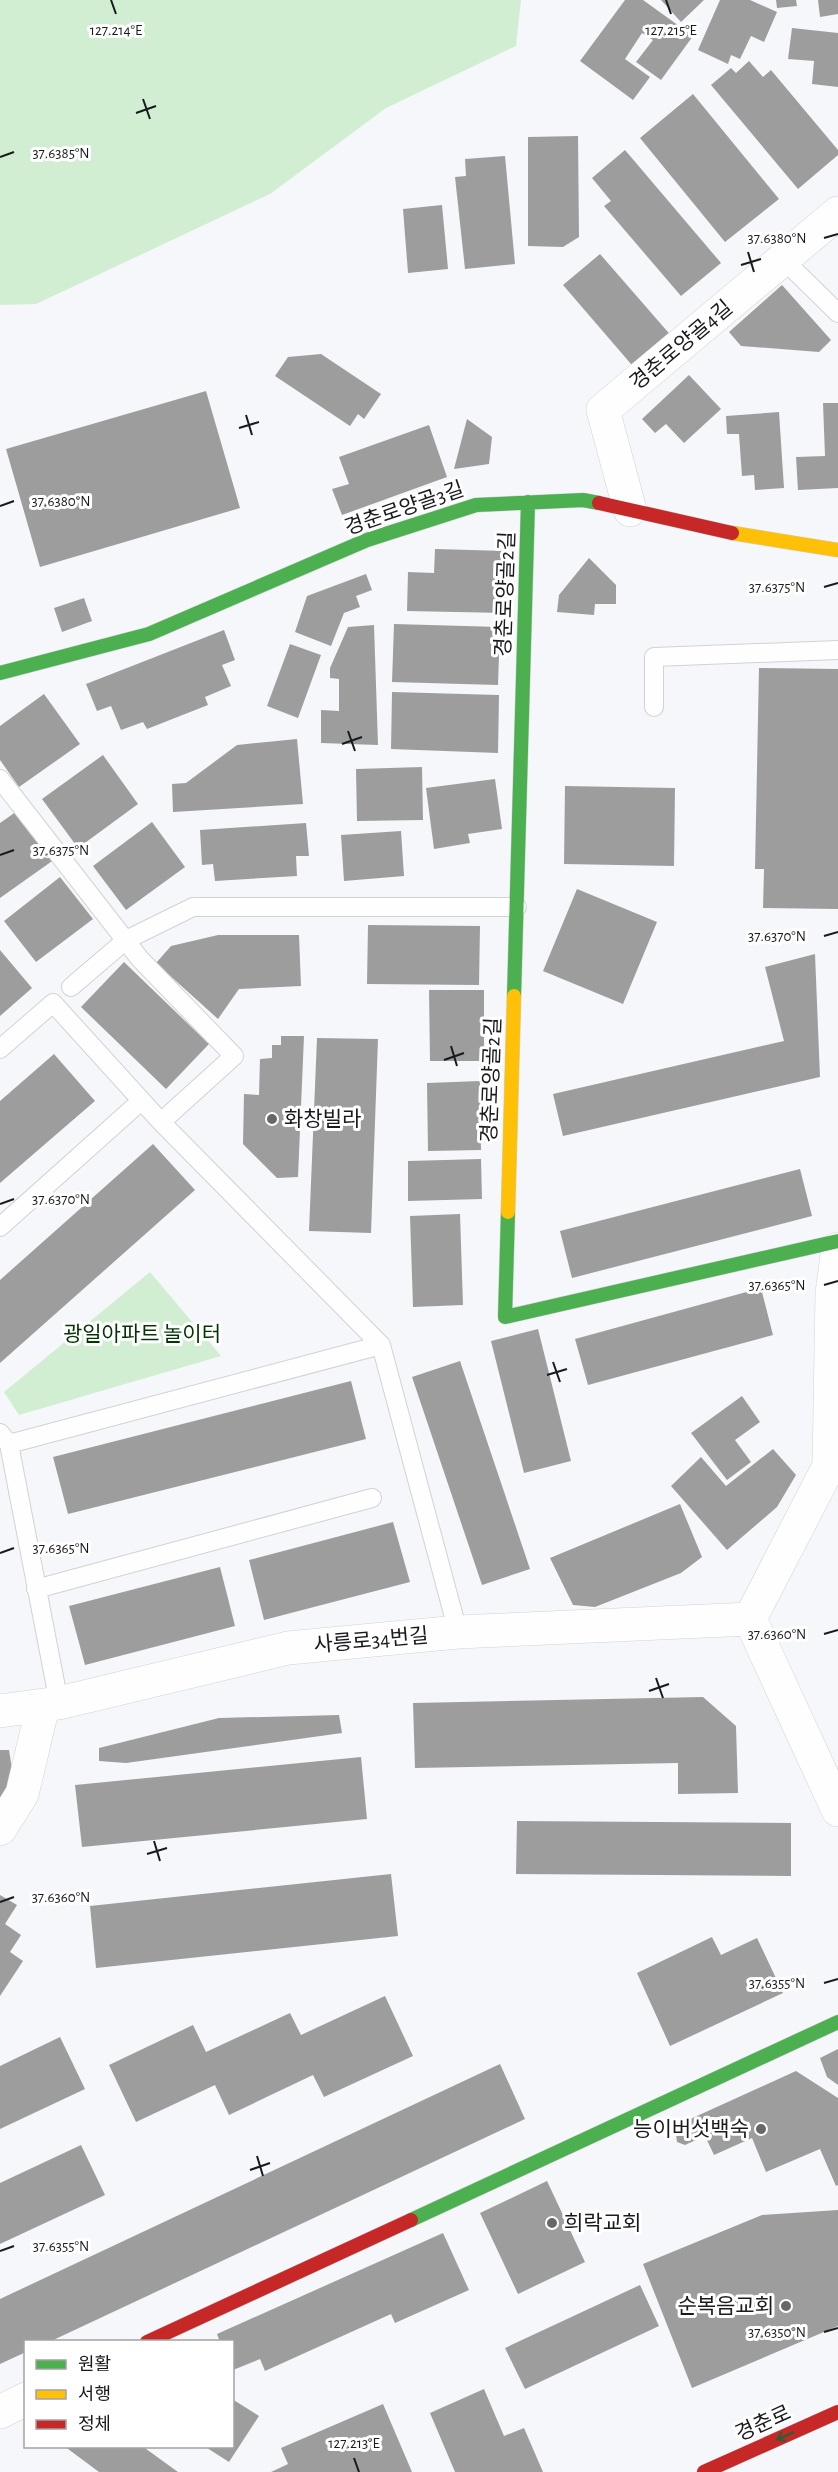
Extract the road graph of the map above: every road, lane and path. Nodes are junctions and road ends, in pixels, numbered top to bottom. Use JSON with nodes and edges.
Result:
{"nodes":[{"id":1,"x":838,"y":213,"type":"edge"},
{"id":2,"x":783,"y":259,"type":"junction"},
{"id":3,"x":838,"y":313,"type":"edge"},
{"id":4,"x":528,"y":502,"type":"junction"},
{"id":5,"x":630,"y":510,"type":"junction"},
{"id":6,"x":838,"y":550,"type":"edge"},
{"id":7,"x":838,"y":650,"type":"edge"},
{"id":8,"x":0,"y":673,"type":"edge"},
{"id":9,"x":654,"y":707,"type":"dead end"},
{"id":10,"x":0,"y":779,"type":"edge"},
{"id":11,"x":517,"y":907,"type":"junction"},
{"id":12,"x":126,"y":940,"type":"junction"},
{"id":13,"x":71,"y":987,"type":"dead end"},
{"id":14,"x":0,"y":1049,"type":"edge"},
{"id":15,"x":141,"y":1101,"type":"junction"},
{"id":16,"x":161,"y":1122,"type":"junction"},
{"id":17,"x":0,"y":1227,"type":"edge"},
{"id":18,"x":838,"y":1241,"type":"edge"},
{"id":19,"x":838,"y":1249,"type":"edge"},
{"id":20,"x":381,"y":1345,"type":"junction"},
{"id":21,"x":4,"y":1438,"type":"edge"},
{"id":22,"x":834,"y":1465,"type":"edge"},
{"id":23,"x":372,"y":1498,"type":"dead end"},
{"id":24,"x":36,"y":1589,"type":"junction"},
{"id":25,"x":750,"y":1618,"type":"junction"},
{"id":26,"x":458,"y":1632,"type":"junction"},
{"id":27,"x":51,"y":1704,"type":"junction"},
{"id":28,"x":0,"y":1711,"type":"edge"},
{"id":29,"x":838,"y":1810,"type":"edge"},
{"id":30,"x":0,"y":1829,"type":"edge"},
{"id":31,"x":838,"y":2022,"type":"edge"},
{"id":32,"x":151,"y":2340,"type":"edge"},
{"id":33,"x":24,"y":2400,"type":"edge"},
{"id":34,"x":0,"y":2412,"type":"edge"},
{"id":35,"x":838,"y":2412,"type":"edge"},
{"id":36,"x":704,"y":2472,"type":"edge"}],
"edges":[{"from":1,"to":2,"type":"street","name":"경춘로양골4길"},
{"from":2,"to":3,"type":"lane"},
{"from":2,"to":5,"type":"street","name":"경춘로양골4길"},
{"from":4,"to":5,"type":"street","name":"경춘로양골3길"},
{"from":4,"to":8,"type":"street","name":"경춘로양골3길"},
{"from":4,"to":11,"type":"street","name":"경춘로양골2길"},
{"from":5,"to":6,"type":"street","name":"경춘로양골3길"},
{"from":7,"to":9,"type":"lane"},
{"from":10,"to":12,"type":"lane"},
{"from":11,"to":12,"type":"lane"},
{"from":11,"to":18,"type":"street","name":"경춘로양골2길"},
{"from":12,"to":13,"type":"lane"},
{"from":12,"to":16,"type":"lane"},
{"from":14,"to":15,"type":"lane"},
{"from":15,"to":16,"type":"lane"},
{"from":15,"to":17,"type":"lane"},
{"from":16,"to":20,"type":"lane"},
{"from":19,"to":22,"type":"street"},
{"from":20,"to":21,"type":"lane"},
{"from":20,"to":26,"type":"lane"},
{"from":21,"to":24,"type":"lane"},
{"from":22,"to":25,"type":"street"},
{"from":23,"to":24,"type":"lane"},
{"from":24,"to":27,"type":"lane"},
{"from":25,"to":26,"type":"street","name":"사릉로34번길"},
{"from":25,"to":29,"type":"street"},
{"from":26,"to":27,"type":"street","name":"사릉로34번길"},
{"from":27,"to":28,"type":"street","name":"사릉로34번길"},
{"from":27,"to":30,"type":"street"},
{"from":31,"to":32,"type":"street"},
{"from":33,"to":34,"type":"street"},
{"from":35,"to":36,"type":"street","name":"경춘로","one_way":true}]}
